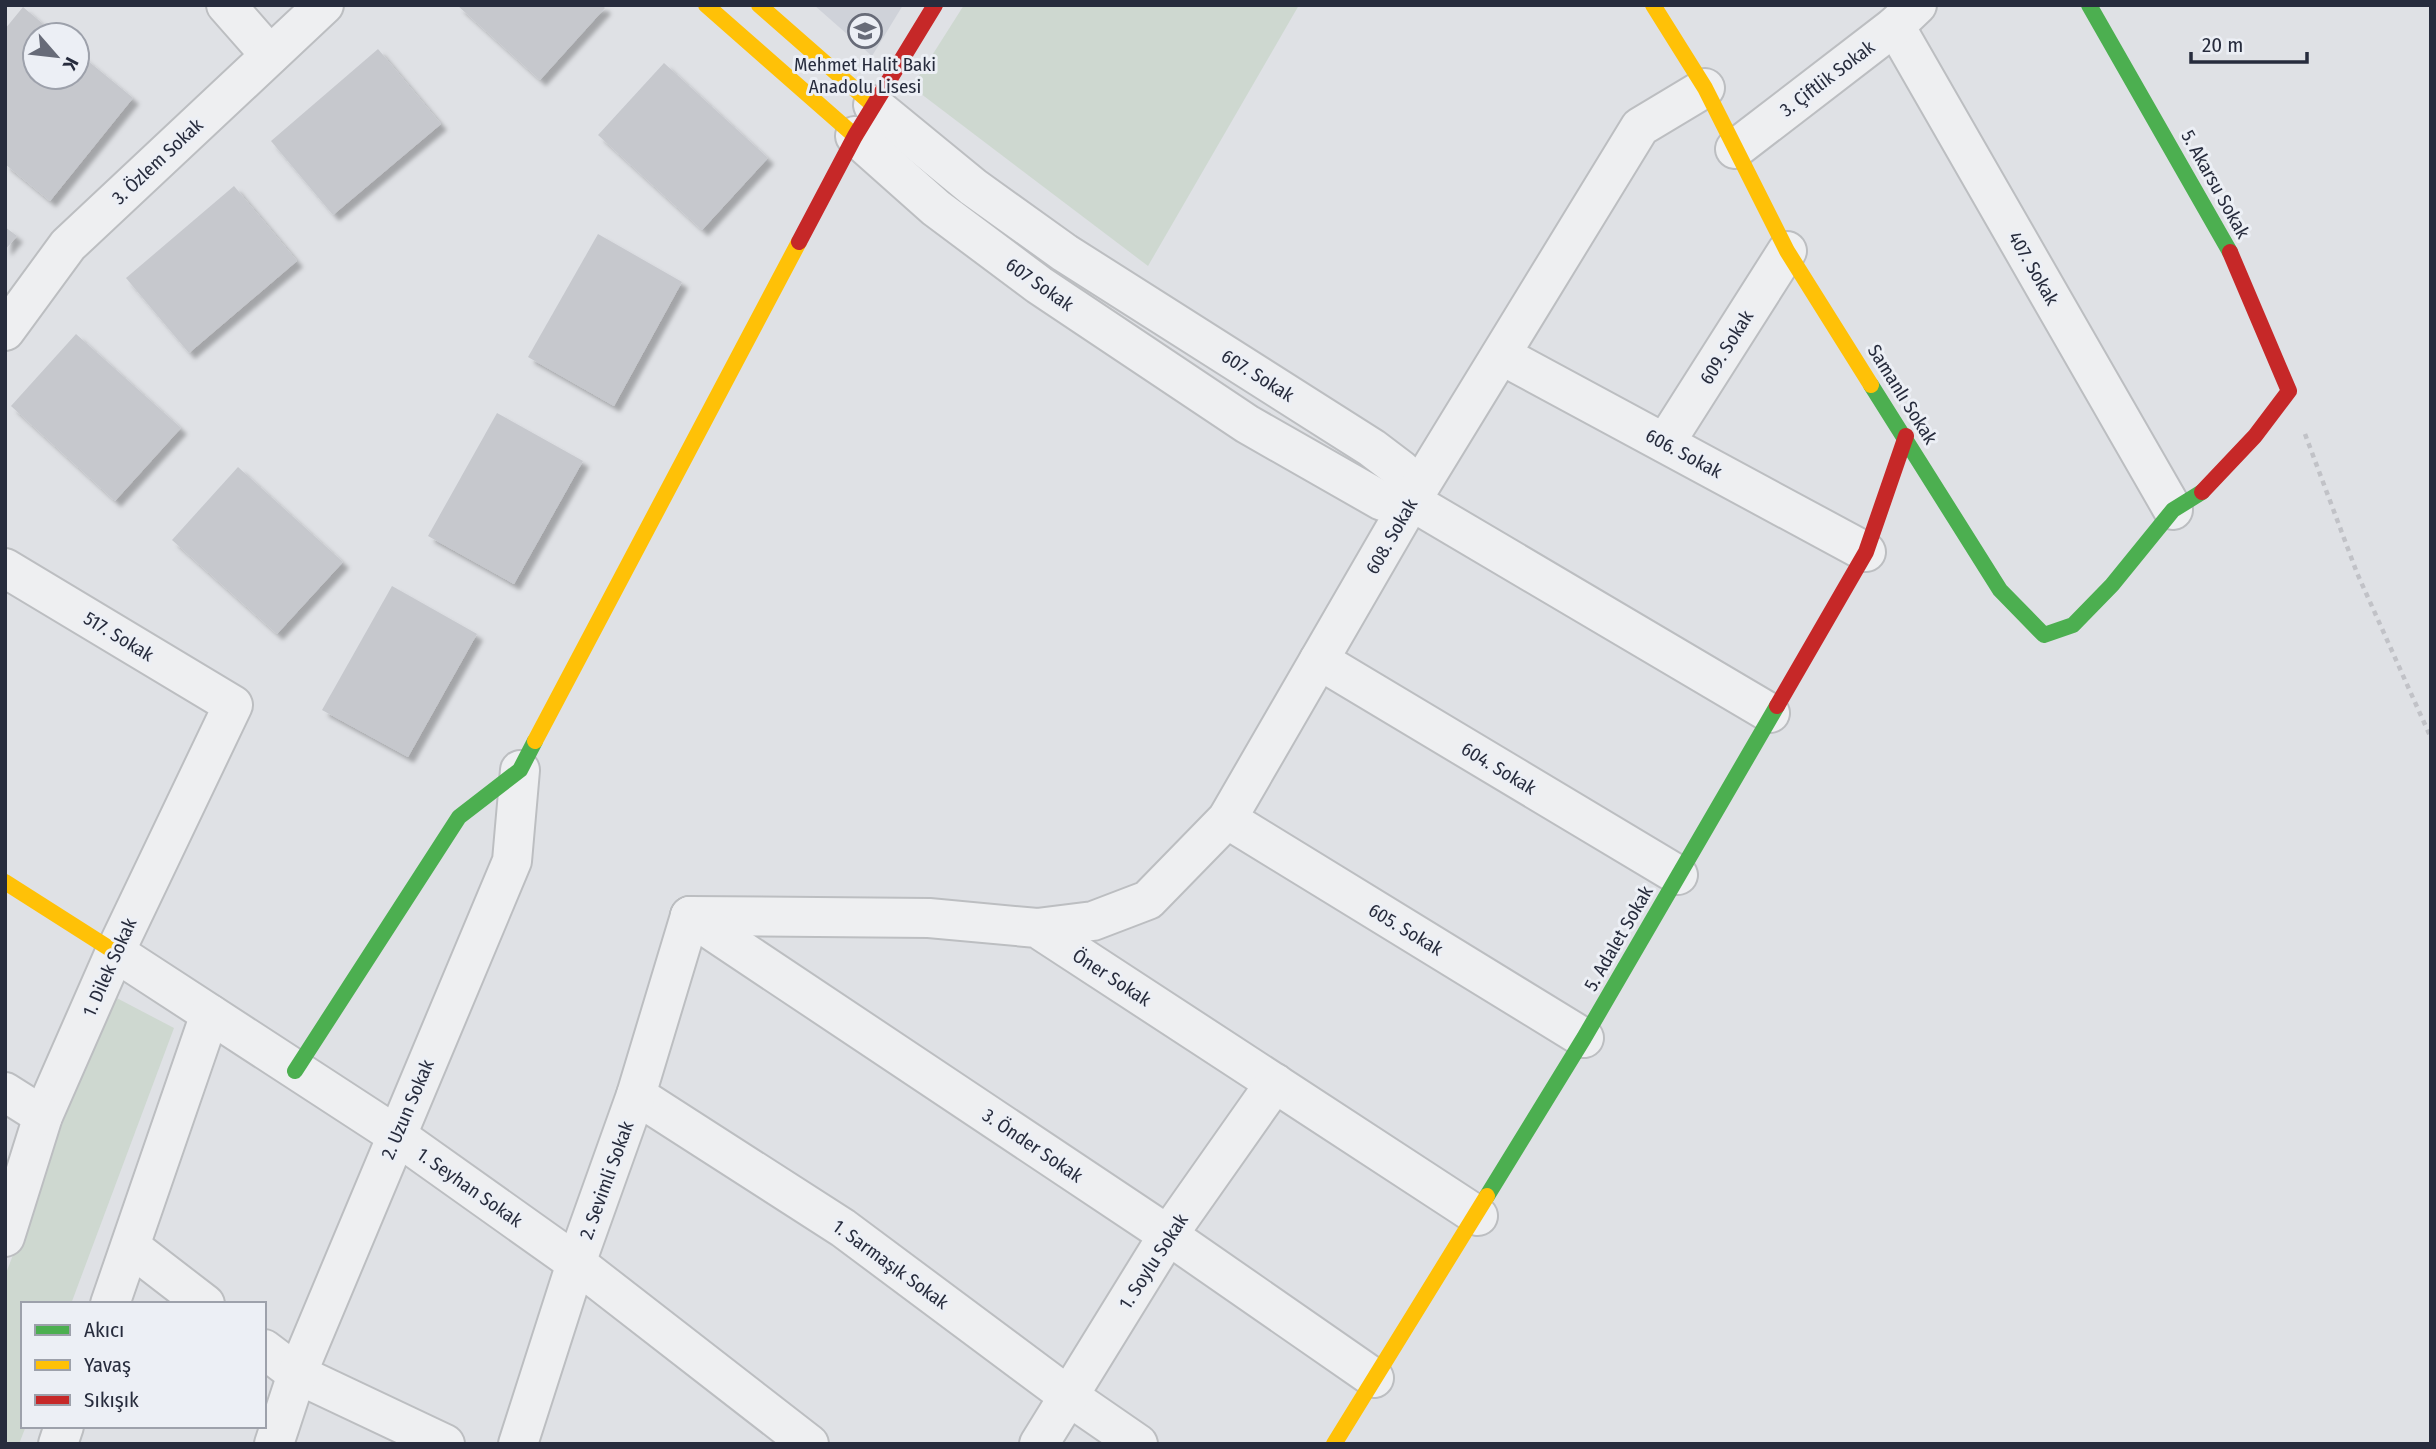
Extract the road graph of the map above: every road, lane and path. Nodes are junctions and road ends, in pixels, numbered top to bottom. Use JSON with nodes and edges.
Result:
{"nodes":[{"id":1,"x":226,"y":5,"type":"edge"},
{"id":2,"x":324,"y":5,"type":"edge"},
{"id":3,"x":706,"y":5,"type":"edge"},
{"id":4,"x":759,"y":5,"type":"edge"},
{"id":5,"x":935,"y":5,"type":"edge"},
{"id":6,"x":1653,"y":5,"type":"edge"},
{"id":7,"x":2089,"y":5,"type":"edge"},
{"id":8,"x":1906,"y":16,"type":"edge"},
{"id":9,"x":270,"y":55,"type":"junction"},
{"id":10,"x":1705,"y":88,"type":"junction"},
{"id":11,"x":864,"y":120,"type":"junction"},
{"id":12,"x":1735,"y":149,"type":"junction"},
{"id":13,"x":1787,"y":251,"type":"junction"},
{"id":14,"x":5,"y":331,"type":"edge"},
{"id":15,"x":1501,"y":355,"type":"junction"},
{"id":16,"x":2289,"y":391,"type":"junction"},
{"id":17,"x":1906,"y":436,"type":"junction"},
{"id":18,"x":1665,"y":443,"type":"junction"},
{"id":19,"x":1411,"y":501,"type":"junction"},
{"id":20,"x":2173,"y":510,"type":"junction"},
{"id":21,"x":1866,"y":552,"type":"junction"},
{"id":22,"x":5,"y":568,"type":"edge"},
{"id":23,"x":1319,"y":660,"type":"junction"},
{"id":24,"x":233,"y":705,"type":"joint"},
{"id":25,"x":1770,"y":713,"type":"junction"},
{"id":26,"x":2431,"y":737,"type":"edge"},
{"id":27,"x":520,"y":770,"type":"junction"},
{"id":28,"x":1227,"y":819,"type":"junction"},
{"id":29,"x":1678,"y":875,"type":"junction"},
{"id":30,"x":5,"y":882,"type":"edge"},
{"id":31,"x":690,"y":916,"type":"junction"},
{"id":32,"x":1037,"y":928,"type":"junction"},
{"id":33,"x":115,"y":952,"type":"junction"},
{"id":34,"x":210,"y":1014,"type":"junction"},
{"id":35,"x":1584,"y":1038,"type":"junction"},
{"id":36,"x":295,"y":1070,"type":"junction"},
{"id":37,"x":1275,"y":1083,"type":"junction"},
{"id":38,"x":5,"y":1092,"type":"edge"},
{"id":39,"x":636,"y":1095,"type":"junction"},
{"id":40,"x":43,"y":1116,"type":"junction"},
{"id":41,"x":396,"y":1135,"type":"junction"},
{"id":42,"x":1478,"y":1216,"type":"junction"},
{"id":43,"x":1168,"y":1235,"type":"junction"},
{"id":44,"x":5,"y":1237,"type":"edge"},
{"id":45,"x":131,"y":1247,"type":"junction"},
{"id":46,"x":576,"y":1263,"type":"junction"},
{"id":47,"x":111,"y":1302,"type":"edge"},
{"id":48,"x":202,"y":1302,"type":"edge"},
{"id":49,"x":266,"y":1351,"type":"edge"},
{"id":50,"x":297,"y":1374,"type":"junction"},
{"id":51,"x":1374,"y":1378,"type":"junction"},
{"id":52,"x":1067,"y":1395,"type":"junction"},
{"id":53,"x":274,"y":1444,"type":"edge"},
{"id":54,"x":445,"y":1444,"type":"edge"},
{"id":55,"x":519,"y":1444,"type":"edge"},
{"id":56,"x":809,"y":1444,"type":"edge"},
{"id":57,"x":1039,"y":1444,"type":"edge"},
{"id":58,"x":1138,"y":1444,"type":"edge"},
{"id":59,"x":1334,"y":1444,"type":"edge"}],
"edges":[{"from":1,"to":9,"type":"street"},
{"from":2,"to":9,"type":"street","name":"3. Özlem Sokak"},
{"from":3,"to":11,"type":"street","name":"607 Sokak"},
{"from":4,"to":11,"type":"street"},
{"from":5,"to":11,"type":"street"},
{"from":6,"to":10,"type":"street","name":"Samanlı Sokak"},
{"from":7,"to":16,"type":"street","name":"5. Akarsu Sokak"},
{"from":8,"to":12,"type":"street","name":"3. Çiftlik Sokak"},
{"from":8,"to":20,"type":"street","name":"407. Sokak"},
{"from":9,"to":14,"type":"street","name":"3. Özlem Sokak"},
{"from":10,"to":12,"type":"street","name":"Samanlı Sokak"},
{"from":10,"to":15,"type":"street","name":"608. Sokak"},
{"from":11,"to":19,"type":"street","name":"607 Sokak"},
{"from":11,"to":27,"type":"street"},
{"from":12,"to":13,"type":"street","name":"Samanlı Sokak"},
{"from":13,"to":17,"type":"street","name":"Samanlı Sokak"},
{"from":13,"to":18,"type":"street","name":"609. Sokak"},
{"from":15,"to":18,"type":"street","name":"606. Sokak"},
{"from":15,"to":19,"type":"street","name":"608. Sokak"},
{"from":16,"to":20,"type":"street"},
{"from":16,"to":26,"type":"path"},
{"from":17,"to":20,"type":"street","name":"Samanlı Sokak"},
{"from":17,"to":21,"type":"street","name":"5. Adalet Sokak"},
{"from":18,"to":21,"type":"street","name":"606. Sokak"},
{"from":19,"to":23,"type":"street","name":"608. Sokak"},
{"from":19,"to":25,"type":"street"},
{"from":21,"to":25,"type":"street","name":"5. Adalet Sokak"},
{"from":22,"to":24,"type":"street","name":"517. Sokak"},
{"from":23,"to":28,"type":"street","name":"608. Sokak"},
{"from":23,"to":29,"type":"street","name":"604. Sokak"},
{"from":24,"to":33,"type":"street","name":"1. Dilek Sokak"},
{"from":25,"to":29,"type":"street","name":"5. Adalet Sokak"},
{"from":27,"to":36,"type":"street"},
{"from":27,"to":41,"type":"street","name":"2. Uzun Sokak"},
{"from":28,"to":32,"type":"street","name":"608. Sokak"},
{"from":28,"to":35,"type":"street","name":"605. Sokak"},
{"from":29,"to":35,"type":"street","name":"5. Adalet Sokak"},
{"from":30,"to":33,"type":"street"},
{"from":31,"to":32,"type":"street","name":"Öner Sokak"},
{"from":31,"to":39,"type":"street","name":"2. Sevimli Sokak"},
{"from":31,"to":43,"type":"street","name":"3. Önder Sokak"},
{"from":32,"to":37,"type":"street","name":"Öner Sokak"},
{"from":33,"to":34,"type":"street","name":"1. Seyhan Sokak"},
{"from":33,"to":40,"type":"street","name":"1. Dilek Sokak"},
{"from":34,"to":36,"type":"street","name":"1. Seyhan Sokak"},
{"from":34,"to":45,"type":"street"},
{"from":35,"to":42,"type":"street","name":"5. Adalet Sokak"},
{"from":36,"to":41,"type":"street","name":"1. Seyhan Sokak"},
{"from":37,"to":42,"type":"street","name":"Öner Sokak"},
{"from":37,"to":43,"type":"street","name":"1. Soylu Sokak"},
{"from":38,"to":40,"type":"street"},
{"from":39,"to":46,"type":"street","name":"2. Sevimli Sokak"},
{"from":39,"to":52,"type":"street","name":"1. Sarmaşık Sokak"},
{"from":40,"to":44,"type":"street","name":"1. Dilek Sokak"},
{"from":41,"to":46,"type":"street","name":"1. Seyhan Sokak"},
{"from":41,"to":50,"type":"street","name":"2. Uzun Sokak"},
{"from":42,"to":51,"type":"street","name":"5. Adalet Sokak"},
{"from":43,"to":51,"type":"street","name":"3. Önder Sokak"},
{"from":43,"to":52,"type":"street","name":"1. Soylu Sokak"},
{"from":45,"to":47,"type":"street"},
{"from":45,"to":48,"type":"street"},
{"from":46,"to":55,"type":"street","name":"2. Sevimli Sokak"},
{"from":46,"to":56,"type":"street","name":"1. Seyhan Sokak"},
{"from":49,"to":50,"type":"street"},
{"from":50,"to":53,"type":"street","name":"2. Uzun Sokak"},
{"from":50,"to":54,"type":"street"},
{"from":51,"to":59,"type":"street","name":"5. Adalet Sokak"},
{"from":52,"to":57,"type":"street","name":"1. Soylu Sokak"},
{"from":52,"to":58,"type":"street","name":"1. Sarmaşık Sokak"}]}
